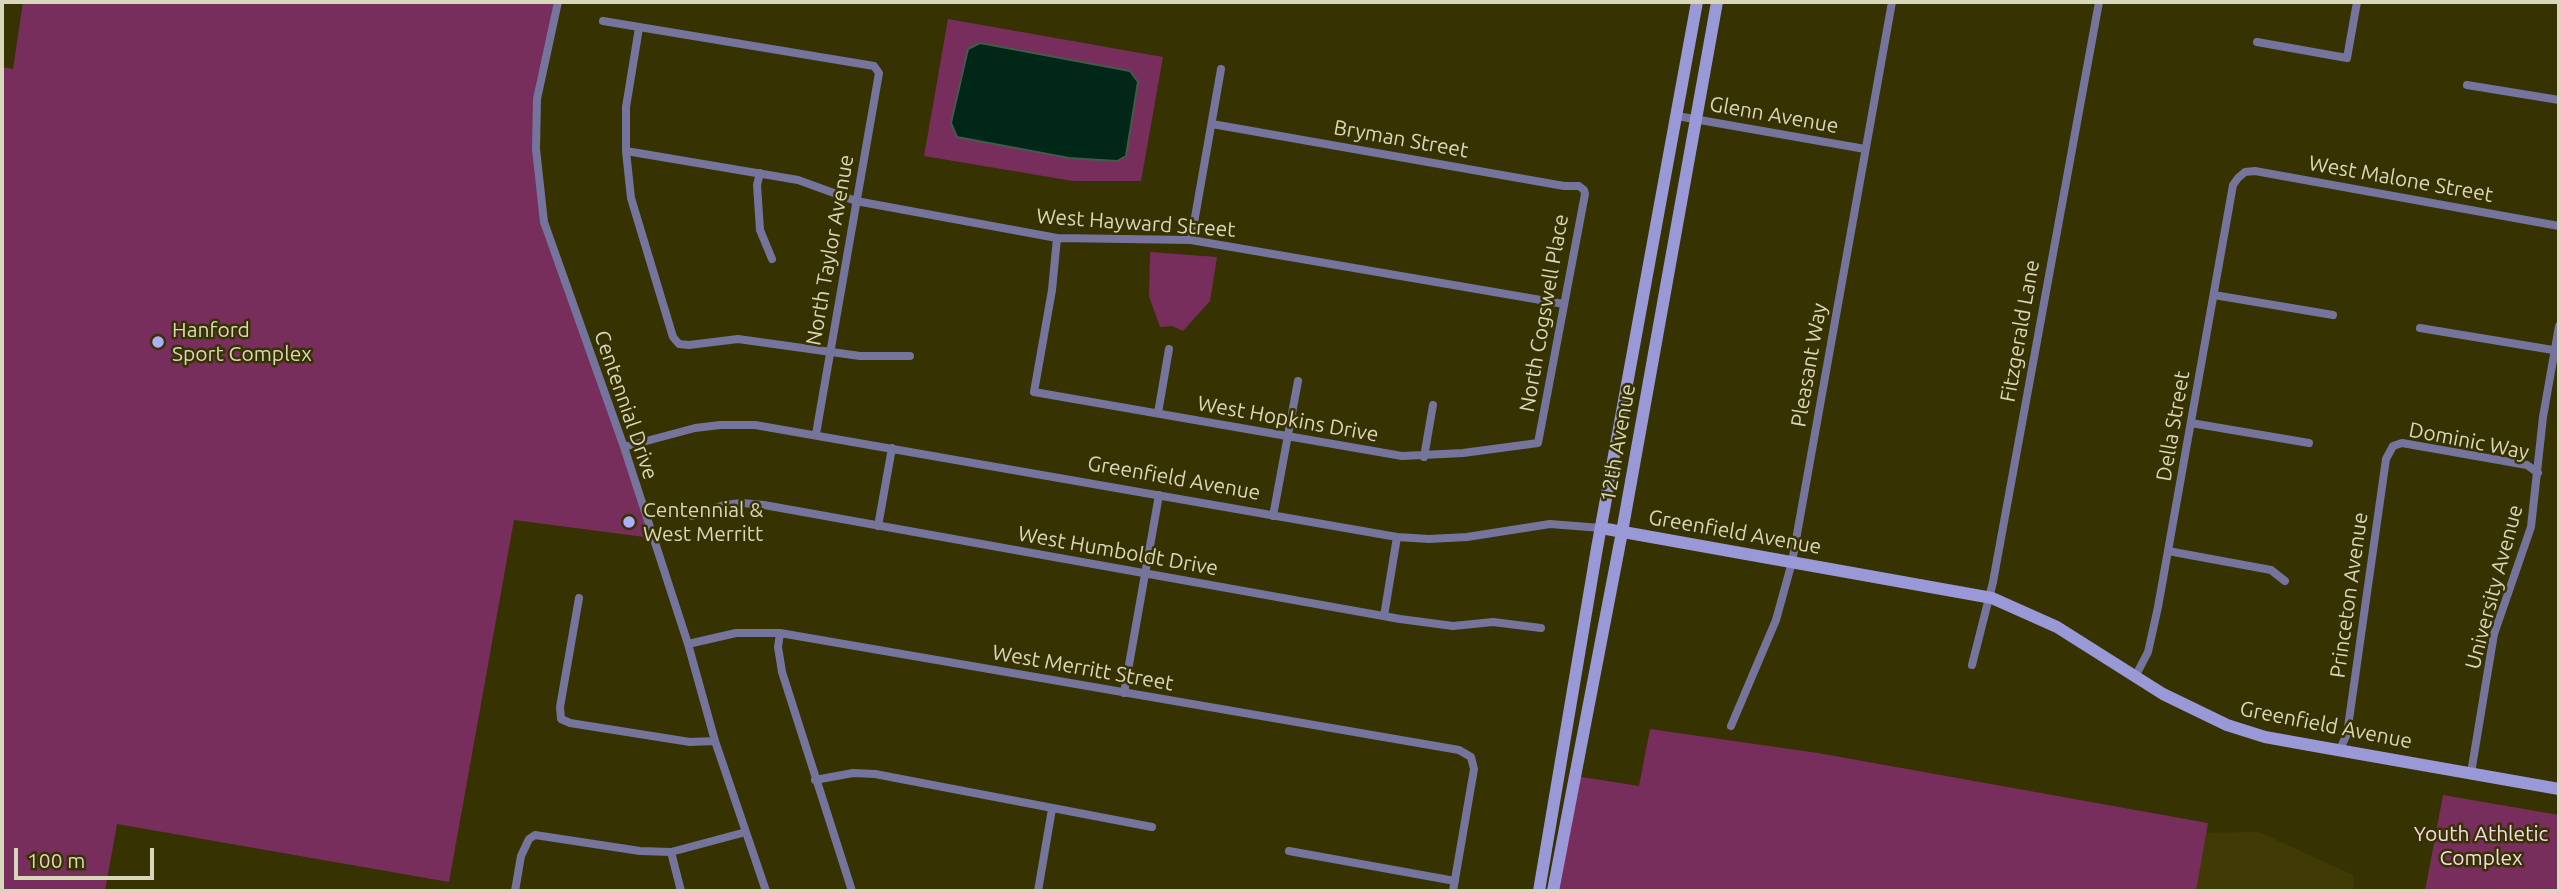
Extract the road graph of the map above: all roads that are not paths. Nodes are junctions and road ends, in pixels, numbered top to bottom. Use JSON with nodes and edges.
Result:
{"nodes":[{"id":1,"x":558,"y":2,"type":"edge"},
{"id":2,"x":1697,"y":2,"type":"edge"},
{"id":3,"x":1717,"y":2,"type":"edge"},
{"id":4,"x":1892,"y":2,"type":"edge"},
{"id":5,"x":2099,"y":2,"type":"edge"},
{"id":6,"x":2357,"y":2,"type":"edge"},
{"id":7,"x":603,"y":21,"type":"dead end"},
{"id":8,"x":639,"y":28,"type":"junction"},
{"id":9,"x":2257,"y":43,"type":"dead end"},
{"id":10,"x":1221,"y":69,"type":"dead end"},
{"id":11,"x":2467,"y":85,"type":"dead end"},
{"id":12,"x":2559,"y":100,"type":"edge"},
{"id":13,"x":1677,"y":116,"type":"junction"},
{"id":14,"x":1695,"y":119,"type":"junction"},
{"id":15,"x":1212,"y":124,"type":"junction"},
{"id":16,"x":1865,"y":149,"type":"junction"},
{"id":17,"x":626,"y":151,"type":"junction"},
{"id":18,"x":760,"y":173,"type":"junction"},
{"id":19,"x":2238,"y":178,"type":"joint"},
{"id":20,"x":1584,"y":190,"type":"joint"},
{"id":21,"x":856,"y":201,"type":"junction"},
{"id":22,"x":2559,"y":226,"type":"edge"},
{"id":23,"x":1057,"y":238,"type":"junction"},
{"id":24,"x":1191,"y":240,"type":"junction"},
{"id":25,"x":772,"y":259,"type":"dead end"},
{"id":26,"x":2214,"y":295,"type":"junction"},
{"id":27,"x":1564,"y":304,"type":"junction"},
{"id":28,"x":2333,"y":315,"type":"dead end"},
{"id":29,"x":2559,"y":326,"type":"edge"},
{"id":30,"x":2420,"y":328,"type":"dead end"},
{"id":31,"x":1169,"y":349,"type":"dead end"},
{"id":32,"x":2557,"y":351,"type":"edge"},
{"id":33,"x":830,"y":352,"type":"junction"},
{"id":34,"x":910,"y":356,"type":"dead end"},
{"id":35,"x":1298,"y":381,"type":"dead end"},
{"id":36,"x":1433,"y":405,"type":"dead end"},
{"id":37,"x":1158,"y":413,"type":"junction"},
{"id":38,"x":2191,"y":423,"type":"junction"},
{"id":39,"x":816,"y":434,"type":"junction"},
{"id":40,"x":1288,"y":436,"type":"junction"},
{"id":41,"x":1538,"y":443,"type":"joint"},
{"id":42,"x":2309,"y":443,"type":"dead end"},
{"id":43,"x":2393,"y":446,"type":"joint"},
{"id":44,"x":624,"y":447,"type":"junction"},
{"id":45,"x":892,"y":448,"type":"junction"},
{"id":46,"x":1424,"y":457,"type":"junction"},
{"id":47,"x":2538,"y":473,"type":"junction"},
{"id":48,"x":1159,"y":495,"type":"junction"},
{"id":49,"x":692,"y":516,"type":"dead end"},
{"id":50,"x":1273,"y":516,"type":"junction"},
{"id":51,"x":878,"y":526,"type":"junction"},
{"id":52,"x":1601,"y":528,"type":"junction"},
{"id":53,"x":1622,"y":532,"type":"junction"},
{"id":54,"x":1397,"y":537,"type":"junction"},
{"id":55,"x":2168,"y":551,"type":"junction"},
{"id":56,"x":1792,"y":562,"type":"junction"},
{"id":57,"x":1145,"y":573,"type":"junction"},
{"id":58,"x":2285,"y":581,"type":"dead end"},
{"id":59,"x":1988,"y":597,"type":"junction"},
{"id":60,"x":579,"y":598,"type":"dead end"},
{"id":61,"x":1384,"y":616,"type":"junction"},
{"id":62,"x":1541,"y":628,"type":"dead end"},
{"id":63,"x":780,"y":633,"type":"junction"},
{"id":64,"x":688,"y":644,"type":"junction"},
{"id":65,"x":1972,"y":665,"type":"dead end"},
{"id":66,"x":2135,"y":677,"type":"junction"},
{"id":67,"x":1124,"y":693,"type":"junction"},
{"id":68,"x":1731,"y":726,"type":"dead end"},
{"id":69,"x":715,"y":741,"type":"junction"},
{"id":70,"x":2340,"y":750,"type":"junction"},
{"id":71,"x":2471,"y":773,"type":"junction"},
{"id":72,"x":815,"y":780,"type":"junction"},
{"id":73,"x":2559,"y":789,"type":"edge"},
{"id":74,"x":1052,"y":809,"type":"junction"},
{"id":75,"x":1152,"y":827,"type":"dead end"},
{"id":76,"x":746,"y":832,"type":"junction"},
{"id":77,"x":1289,"y":851,"type":"dead end"},
{"id":78,"x":671,"y":852,"type":"junction"},
{"id":79,"x":1455,"y":881,"type":"junction"},
{"id":80,"x":515,"y":891,"type":"edge"},
{"id":81,"x":681,"y":891,"type":"edge"},
{"id":82,"x":766,"y":891,"type":"edge"},
{"id":83,"x":852,"y":891,"type":"edge"},
{"id":84,"x":1038,"y":891,"type":"edge"},
{"id":85,"x":1453,"y":891,"type":"edge"},
{"id":86,"x":1539,"y":891,"type":"edge"},
{"id":87,"x":1553,"y":891,"type":"edge"}],
"edges":[{"from":1,"to":44,"type":"street","name":"Centennial Drive"},
{"from":2,"to":13,"type":"main road","name":"12th Avenue"},
{"from":3,"to":14,"type":"main road","name":"12th Avenue"},
{"from":4,"to":16,"type":"street","name":"Pleasant Way"},
{"from":5,"to":59,"type":"street","name":"Fitzgerald Lane"},
{"from":6,"to":9,"type":"street"},
{"from":7,"to":8,"type":"street"},
{"from":8,"to":17,"type":"street"},
{"from":8,"to":21,"type":"street","name":"North Taylor Avenue"},
{"from":10,"to":15,"type":"street"},
{"from":11,"to":12,"type":"street"},
{"from":13,"to":14,"type":"street","name":"Glenn Avenue"},
{"from":13,"to":52,"type":"main road","name":"12th Avenue"},
{"from":14,"to":16,"type":"street","name":"Glenn Avenue"},
{"from":14,"to":53,"type":"main road","name":"12th Avenue"},
{"from":15,"to":20,"type":"street","name":"Bryman Street"},
{"from":15,"to":24,"type":"street"},
{"from":16,"to":56,"type":"street","name":"Pleasant Way"},
{"from":17,"to":18,"type":"street","name":"West Hayward Street"},
{"from":17,"to":33,"type":"street"},
{"from":18,"to":21,"type":"street","name":"West Hayward Street"},
{"from":18,"to":25,"type":"street"},
{"from":19,"to":22,"type":"street","name":"West Malone Street"},
{"from":19,"to":26,"type":"street","name":"Della Street"},
{"from":20,"to":27,"type":"street","name":"North Cogswell Place"},
{"from":21,"to":23,"type":"street","name":"West Hayward Street"},
{"from":21,"to":33,"type":"street","name":"North Taylor Avenue"},
{"from":23,"to":24,"type":"street","name":"West Hayward Street"},
{"from":23,"to":37,"type":"street","name":"West Hopkins Drive"},
{"from":24,"to":27,"type":"street","name":"West Hayward Street"},
{"from":26,"to":28,"type":"street"},
{"from":26,"to":38,"type":"street","name":"Della Street"},
{"from":27,"to":41,"type":"street","name":"North Cogswell Place"},
{"from":29,"to":32,"type":"street","name":"University Avenue"},
{"from":30,"to":32,"type":"street"},
{"from":31,"to":37,"type":"street"},
{"from":32,"to":47,"type":"street","name":"University Avenue"},
{"from":33,"to":34,"type":"street"},
{"from":33,"to":39,"type":"street","name":"North Taylor Avenue"},
{"from":35,"to":40,"type":"street"},
{"from":36,"to":46,"type":"street"},
{"from":37,"to":40,"type":"street","name":"West Hopkins Drive"},
{"from":38,"to":42,"type":"street"},
{"from":38,"to":55,"type":"street","name":"Della Street"},
{"from":39,"to":44,"type":"street","name":"Greenfield Avenue"},
{"from":39,"to":45,"type":"street","name":"Greenfield Avenue"},
{"from":40,"to":46,"type":"street","name":"West Hopkins Drive"},
{"from":40,"to":50,"type":"street"},
{"from":41,"to":46,"type":"street","name":"West Hopkins Drive"},
{"from":43,"to":47,"type":"street","name":"Dominic Way"},
{"from":43,"to":70,"type":"street","name":"Princeton Avenue"},
{"from":44,"to":64,"type":"street","name":"Centennial Drive"},
{"from":45,"to":48,"type":"street","name":"Greenfield Avenue"},
{"from":45,"to":51,"type":"street"},
{"from":47,"to":71,"type":"street","name":"University Avenue"},
{"from":48,"to":50,"type":"street","name":"Greenfield Avenue"},
{"from":48,"to":57,"type":"street"},
{"from":49,"to":51,"type":"street","name":"West Humboldt Drive"},
{"from":50,"to":54,"type":"street","name":"Greenfield Avenue"},
{"from":51,"to":57,"type":"street","name":"West Humboldt Drive"},
{"from":52,"to":53,"type":"main road","name":"Greenfield Avenue"},
{"from":52,"to":54,"type":"street","name":"Greenfield Avenue"},
{"from":52,"to":86,"type":"main road","name":"12th Avenue"},
{"from":53,"to":56,"type":"main road","name":"Greenfield Avenue"},
{"from":53,"to":87,"type":"main road","name":"12th Avenue"},
{"from":54,"to":61,"type":"street"},
{"from":55,"to":58,"type":"street"},
{"from":55,"to":66,"type":"street","name":"Della Street"},
{"from":56,"to":59,"type":"main road","name":"Greenfield Avenue"},
{"from":56,"to":68,"type":"street","name":"Pleasant Way"},
{"from":57,"to":61,"type":"street","name":"West Humboldt Drive"},
{"from":57,"to":67,"type":"street"},
{"from":59,"to":65,"type":"street","name":"Fitzgerald Lane"},
{"from":59,"to":66,"type":"main road","name":"Greenfield Avenue"},
{"from":60,"to":69,"type":"street"},
{"from":61,"to":62,"type":"street","name":"West Humboldt Drive"},
{"from":63,"to":64,"type":"street","name":"West Merritt Street"},
{"from":63,"to":67,"type":"street","name":"West Merritt Street"},
{"from":63,"to":72,"type":"street"},
{"from":64,"to":69,"type":"street","name":"Centennial Drive"},
{"from":66,"to":70,"type":"main road","name":"Greenfield Avenue"},
{"from":67,"to":79,"type":"street","name":"West Merritt Street"},
{"from":69,"to":76,"type":"street","name":"Centennial Drive"},
{"from":70,"to":71,"type":"main road","name":"Greenfield Avenue"},
{"from":71,"to":73,"type":"main road","name":"Greenfield Avenue"},
{"from":72,"to":74,"type":"street"},
{"from":72,"to":83,"type":"street"},
{"from":74,"to":75,"type":"street"},
{"from":74,"to":84,"type":"street"},
{"from":76,"to":78,"type":"street"},
{"from":76,"to":82,"type":"street","name":"Centennial Drive"},
{"from":77,"to":79,"type":"street"},
{"from":78,"to":80,"type":"street"},
{"from":78,"to":81,"type":"street"},
{"from":79,"to":85,"type":"street"}]}
